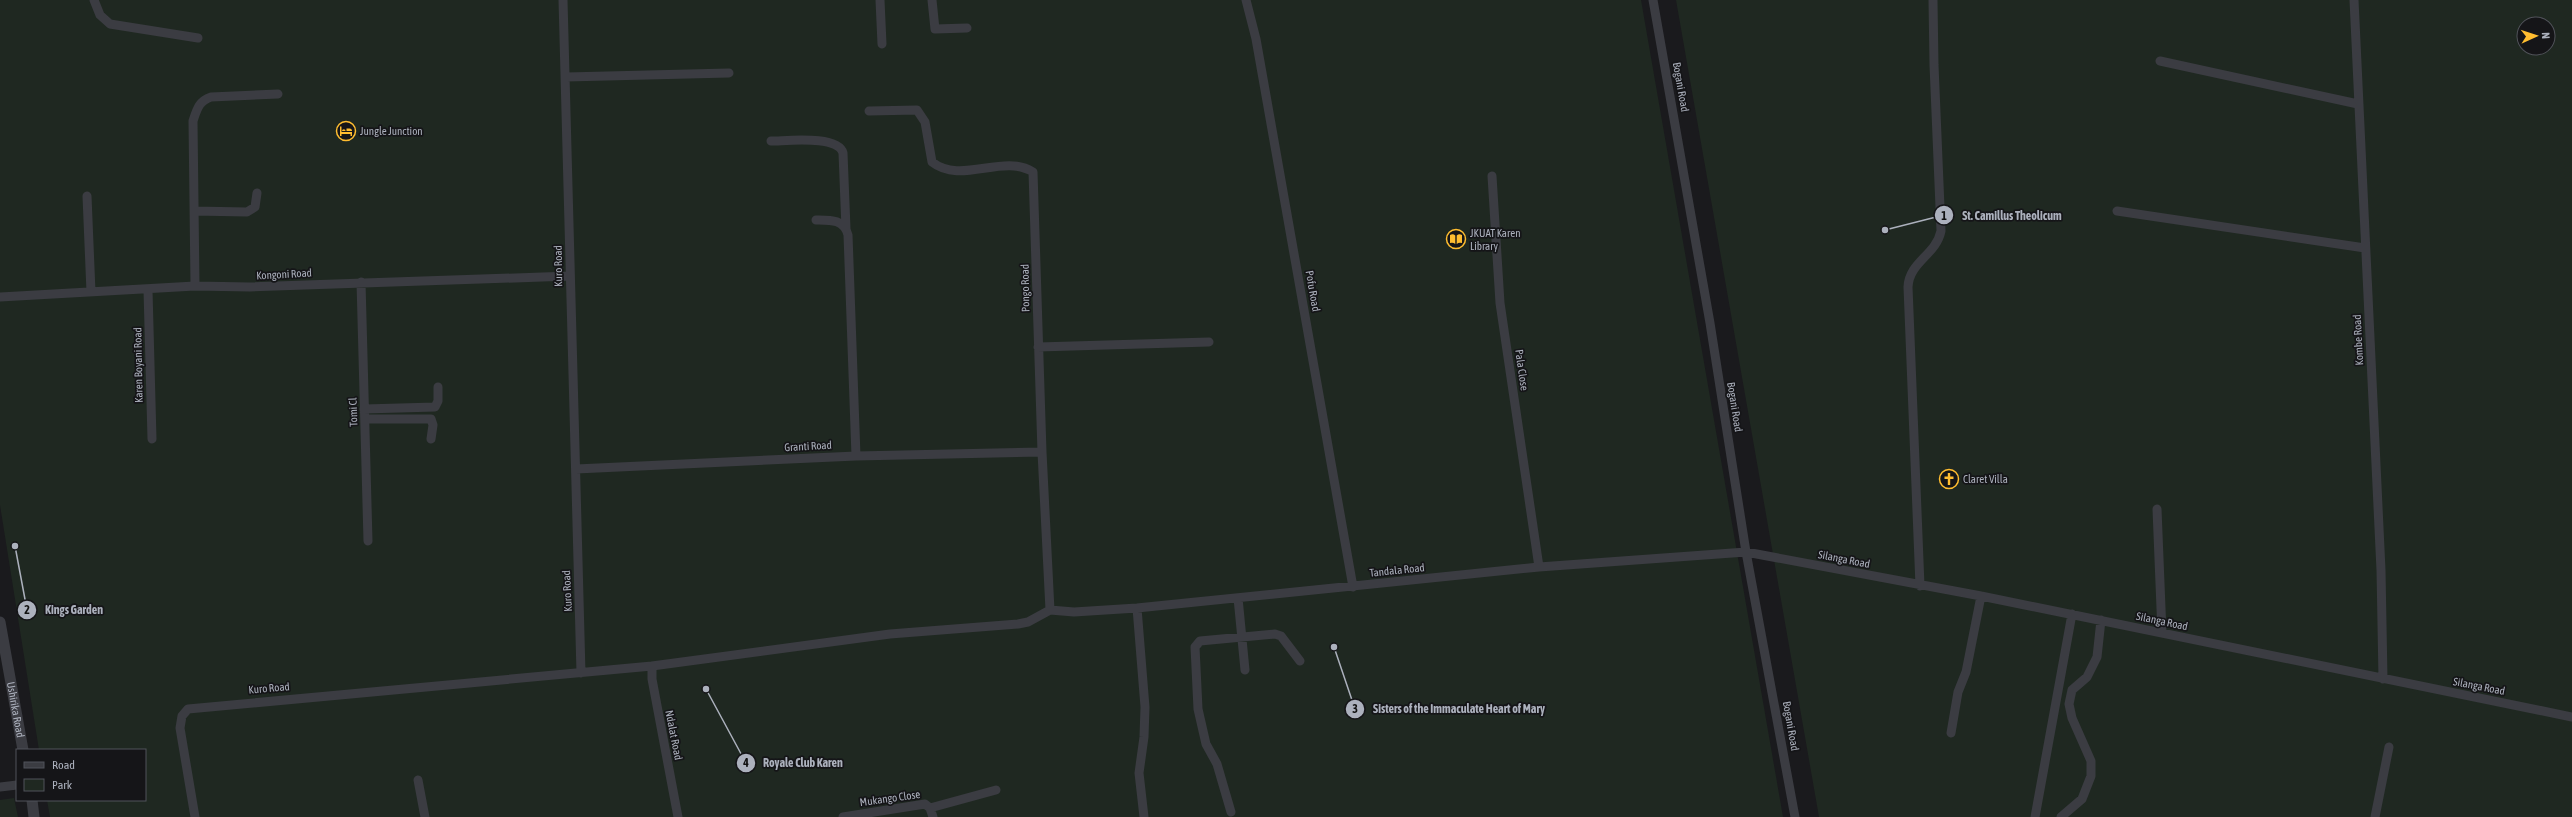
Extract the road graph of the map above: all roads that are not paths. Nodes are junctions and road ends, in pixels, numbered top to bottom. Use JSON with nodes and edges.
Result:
{"nodes":[{"id":1,"x":94,"y":0,"type":"edge"},
{"id":2,"x":563,"y":0,"type":"edge"},
{"id":3,"x":880,"y":0,"type":"edge"},
{"id":4,"x":932,"y":0,"type":"edge"},
{"id":5,"x":1246,"y":0,"type":"edge"},
{"id":6,"x":1653,"y":0,"type":"edge"},
{"id":7,"x":1933,"y":0,"type":"edge"},
{"id":8,"x":2354,"y":0,"type":"edge"},
{"id":9,"x":967,"y":28,"type":"dead end"},
{"id":10,"x":198,"y":38,"type":"dead end"},
{"id":11,"x":882,"y":44,"type":"dead end"},
{"id":12,"x":2160,"y":61,"type":"dead end"},
{"id":13,"x":728,"y":73,"type":"dead end"},
{"id":14,"x":566,"y":77,"type":"junction"},
{"id":15,"x":278,"y":94,"type":"dead end"},
{"id":16,"x":2358,"y":104,"type":"junction"},
{"id":17,"x":869,"y":111,"type":"dead end"},
{"id":18,"x":771,"y":141,"type":"dead end"},
{"id":19,"x":1492,"y":176,"type":"dead end"},
{"id":20,"x":257,"y":192,"type":"dead end"},
{"id":21,"x":87,"y":196,"type":"dead end"},
{"id":22,"x":194,"y":211,"type":"junction"},
{"id":23,"x":2118,"y":211,"type":"dead end"},
{"id":24,"x":816,"y":220,"type":"dead end"},
{"id":25,"x":846,"y":229,"type":"junction"},
{"id":26,"x":2365,"y":248,"type":"junction"},
{"id":27,"x":570,"y":276,"type":"junction"},
{"id":28,"x":360,"y":282,"type":"junction"},
{"id":29,"x":195,"y":286,"type":"junction"},
{"id":30,"x":148,"y":290,"type":"junction"},
{"id":31,"x":91,"y":292,"type":"junction"},
{"id":32,"x":0,"y":297,"type":"edge"},
{"id":33,"x":1208,"y":342,"type":"dead end"},
{"id":34,"x":1038,"y":346,"type":"junction"},
{"id":35,"x":438,"y":387,"type":"dead end"},
{"id":36,"x":364,"y":409,"type":"junction"},
{"id":37,"x":365,"y":419,"type":"junction"},
{"id":38,"x":152,"y":439,"type":"dead end"},
{"id":39,"x":432,"y":439,"type":"dead end"},
{"id":40,"x":1042,"y":452,"type":"junction"},
{"id":41,"x":856,"y":456,"type":"junction"},
{"id":42,"x":576,"y":469,"type":"junction"},
{"id":43,"x":2157,"y":509,"type":"dead end"},
{"id":44,"x":368,"y":541,"type":"dead end"},
{"id":45,"x":1746,"y":552,"type":"junction"},
{"id":46,"x":1539,"y":567,"type":"junction"},
{"id":47,"x":1920,"y":586,"type":"junction"},
{"id":48,"x":1353,"y":587,"type":"junction"},
{"id":49,"x":1980,"y":596,"type":"junction"},
{"id":50,"x":1238,"y":598,"type":"junction"},
{"id":51,"x":1137,"y":608,"type":"junction"},
{"id":52,"x":1050,"y":610,"type":"junction"},
{"id":53,"x":2072,"y":614,"type":"junction"},
{"id":54,"x":2101,"y":620,"type":"junction"},
{"id":55,"x":0,"y":622,"type":"edge"},
{"id":56,"x":2162,"y":633,"type":"junction"},
{"id":57,"x":1242,"y":637,"type":"junction"},
{"id":58,"x":1300,"y":661,"type":"dead end"},
{"id":59,"x":652,"y":666,"type":"junction"},
{"id":60,"x":1245,"y":670,"type":"dead end"},
{"id":61,"x":582,"y":673,"type":"junction"},
{"id":62,"x":2383,"y":679,"type":"junction"},
{"id":63,"x":2572,"y":717,"type":"edge"},
{"id":64,"x":1951,"y":734,"type":"dead end"},
{"id":65,"x":2389,"y":747,"type":"dead end"},
{"id":66,"x":23,"y":749,"type":"edge"},
{"id":67,"x":418,"y":780,"type":"dead end"},
{"id":68,"x":16,"y":785,"type":"edge"},
{"id":69,"x":0,"y":787,"type":"edge"},
{"id":70,"x":996,"y":790,"type":"dead end"},
{"id":71,"x":32,"y":801,"type":"edge"},
{"id":72,"x":930,"y":808,"type":"junction"},
{"id":73,"x":1231,"y":812,"type":"dead end"},
{"id":74,"x":34,"y":817,"type":"edge"},
{"id":75,"x":195,"y":817,"type":"edge"},
{"id":76,"x":425,"y":817,"type":"edge"},
{"id":77,"x":678,"y":817,"type":"edge"},
{"id":78,"x":843,"y":817,"type":"edge"},
{"id":79,"x":933,"y":817,"type":"edge"},
{"id":80,"x":1144,"y":817,"type":"edge"},
{"id":81,"x":1795,"y":817,"type":"edge"},
{"id":82,"x":2035,"y":817,"type":"edge"},
{"id":83,"x":2061,"y":817,"type":"edge"},
{"id":84,"x":2375,"y":817,"type":"edge"}],
"edges":[{"from":1,"to":10,"type":"street"},
{"from":2,"to":14,"type":"street","name":"Kuro Road"},
{"from":3,"to":11,"type":"street"},
{"from":4,"to":9,"type":"street"},
{"from":5,"to":48,"type":"street","name":"Pofu Road"},
{"from":6,"to":45,"type":"street","name":"Bogani Road"},
{"from":7,"to":47,"type":"street"},
{"from":8,"to":16,"type":"street","name":"Kombe Road"},
{"from":12,"to":16,"type":"street"},
{"from":13,"to":14,"type":"street"},
{"from":14,"to":27,"type":"street","name":"Kuro Road"},
{"from":15,"to":22,"type":"street"},
{"from":16,"to":26,"type":"street","name":"Kombe Road"},
{"from":17,"to":34,"type":"street","name":"Pongo Road"},
{"from":18,"to":25,"type":"street"},
{"from":19,"to":46,"type":"street","name":"Pala Close"},
{"from":20,"to":22,"type":"street"},
{"from":21,"to":31,"type":"street"},
{"from":22,"to":29,"type":"street"},
{"from":23,"to":26,"type":"street"},
{"from":24,"to":25,"type":"street"},
{"from":25,"to":41,"type":"street"},
{"from":26,"to":62,"type":"street","name":"Kombe Road"},
{"from":27,"to":28,"type":"street","name":"Kongoni Road"},
{"from":27,"to":42,"type":"street","name":"Kuro Road"},
{"from":28,"to":29,"type":"street","name":"Kongoni Road"},
{"from":28,"to":36,"type":"street","name":"Tomi Cl"},
{"from":29,"to":30,"type":"street","name":"Kongoni Road"},
{"from":30,"to":31,"type":"street","name":"Kongoni Road"},
{"from":30,"to":38,"type":"street","name":"Karen Boyani Road"},
{"from":31,"to":32,"type":"street","name":"Kongoni Road"},
{"from":33,"to":34,"type":"street"},
{"from":34,"to":40,"type":"street","name":"Pongo Road"},
{"from":35,"to":36,"type":"street"},
{"from":36,"to":37,"type":"street","name":"Tomi Cl"},
{"from":37,"to":39,"type":"street"},
{"from":37,"to":44,"type":"street","name":"Tomi Cl"},
{"from":40,"to":41,"type":"street","name":"Granti Road"},
{"from":40,"to":52,"type":"street","name":"Pongo Road"},
{"from":41,"to":42,"type":"street","name":"Granti Road"},
{"from":42,"to":61,"type":"street","name":"Kuro Road"},
{"from":43,"to":56,"type":"street"},
{"from":45,"to":46,"type":"street","name":"Tandala Road"},
{"from":45,"to":47,"type":"street","name":"Silanga Road"},
{"from":45,"to":81,"type":"street","name":"Bogani Road"},
{"from":46,"to":48,"type":"street","name":"Tandala Road"},
{"from":47,"to":49,"type":"street","name":"Silanga Road"},
{"from":48,"to":50,"type":"street","name":"Tandala Road"},
{"from":49,"to":53,"type":"street","name":"Silanga Road"},
{"from":49,"to":64,"type":"street"},
{"from":50,"to":51,"type":"street","name":"Tandala Road"},
{"from":50,"to":57,"type":"street"},
{"from":51,"to":52,"type":"street","name":"Tandala Road"},
{"from":51,"to":80,"type":"street"},
{"from":52,"to":59,"type":"street"},
{"from":53,"to":54,"type":"street","name":"Silanga Road"},
{"from":53,"to":82,"type":"street"},
{"from":54,"to":56,"type":"street","name":"Silanga Road"},
{"from":54,"to":83,"type":"street"},
{"from":55,"to":66,"type":"street","name":"Ushirika Road"},
{"from":56,"to":62,"type":"street","name":"Silanga Road"},
{"from":57,"to":58,"type":"street"},
{"from":57,"to":60,"type":"street"},
{"from":57,"to":73,"type":"street"},
{"from":59,"to":61,"type":"street"},
{"from":59,"to":77,"type":"street","name":"Ndalat Road"},
{"from":61,"to":75,"type":"street","name":"Kuro Road"},
{"from":62,"to":63,"type":"street","name":"Silanga Road"},
{"from":65,"to":84,"type":"street"},
{"from":67,"to":76,"type":"street"},
{"from":68,"to":69,"type":"street"},
{"from":70,"to":72,"type":"street"},
{"from":71,"to":74,"type":"street"},
{"from":72,"to":78,"type":"street","name":"Mukango Close"},
{"from":72,"to":79,"type":"street","name":"Mukango Close"}]}
